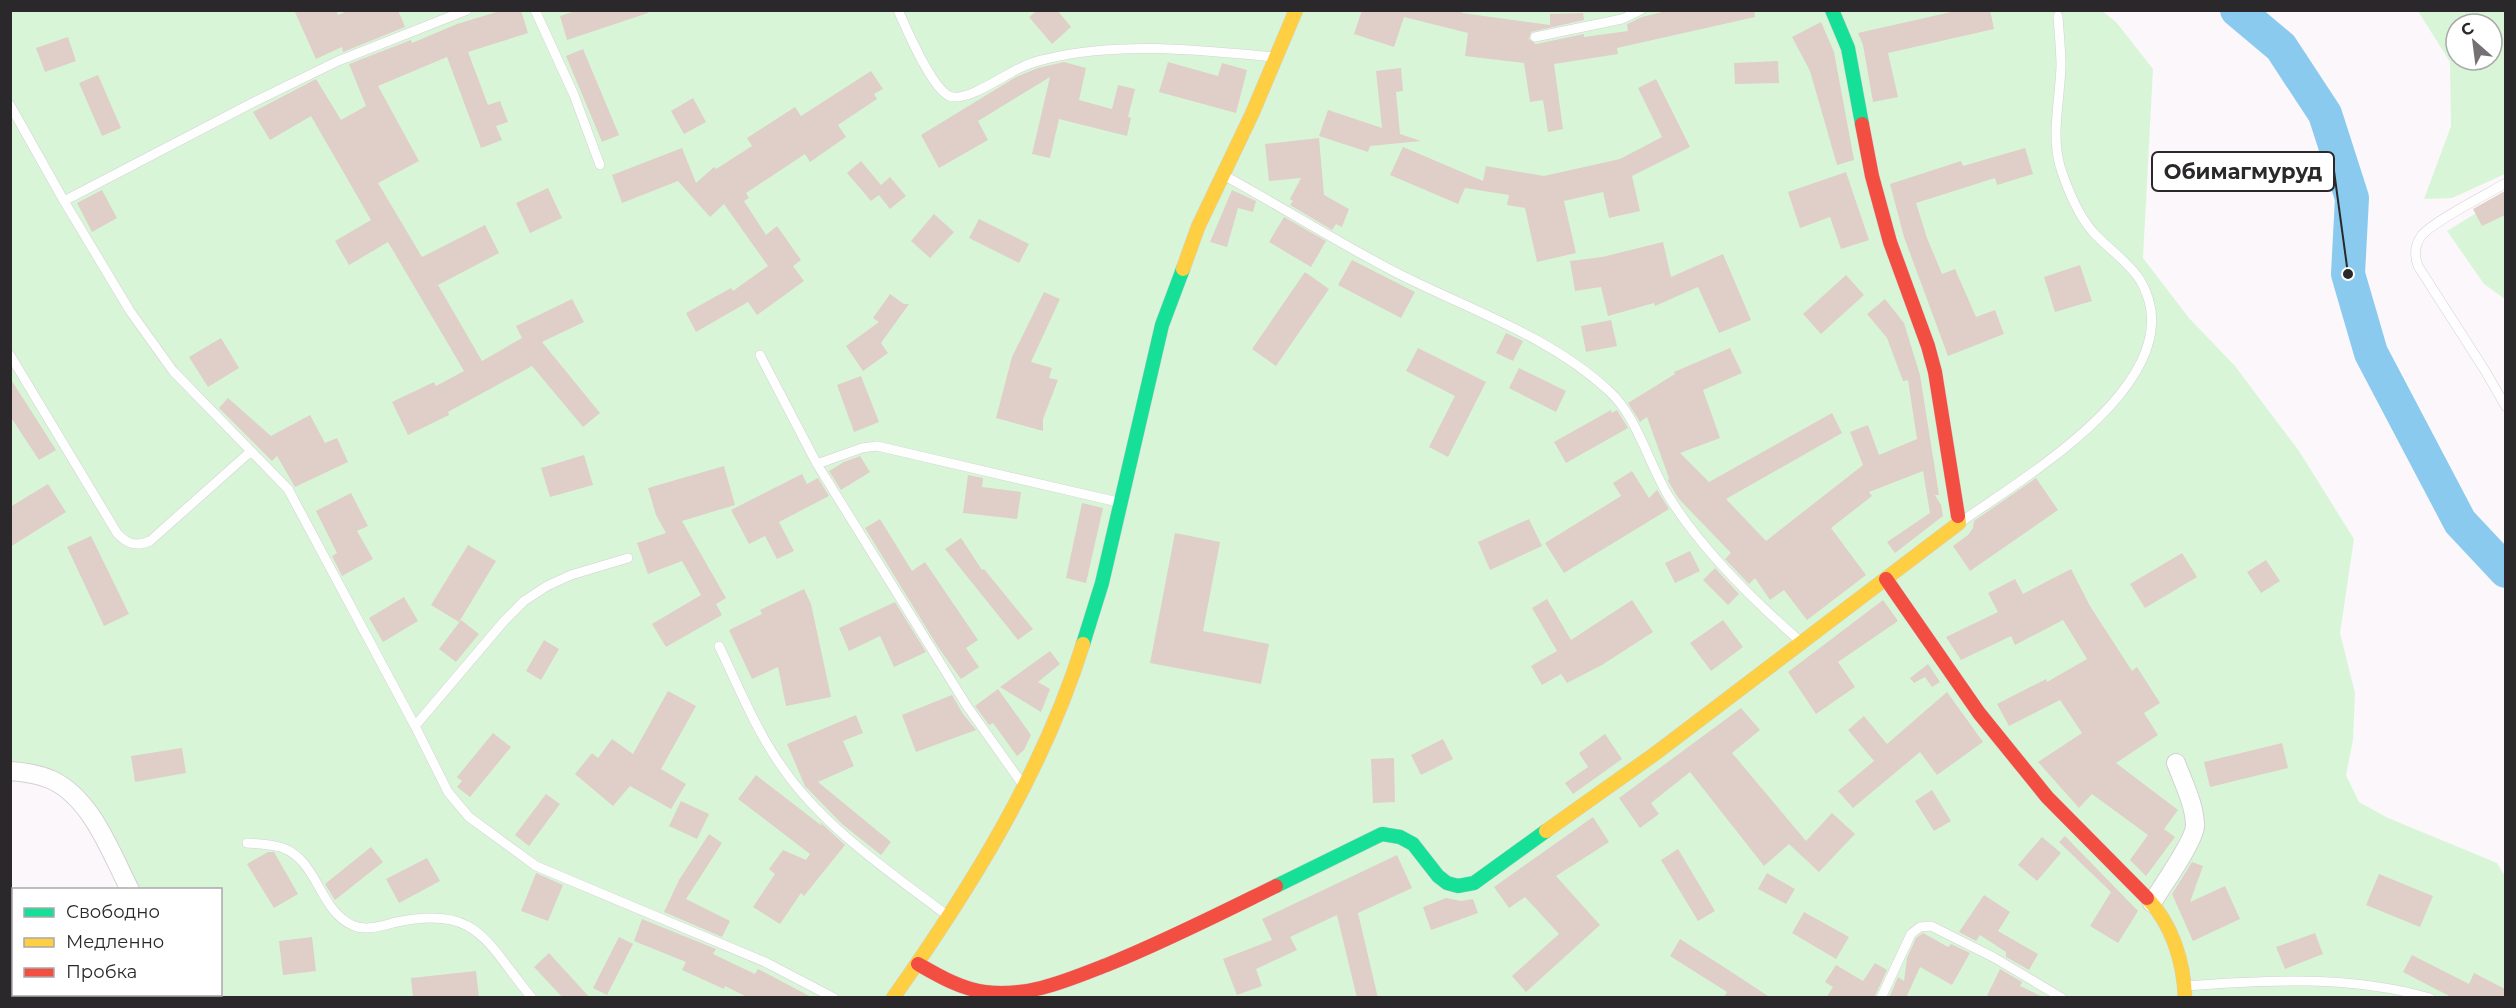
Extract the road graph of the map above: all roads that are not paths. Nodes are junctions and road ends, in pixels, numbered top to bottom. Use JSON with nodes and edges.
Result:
{"nodes":[{"id":1,"x":467,"y":10,"type":"edge"},
{"id":2,"x":535,"y":10,"type":"edge"},
{"id":3,"x":898,"y":10,"type":"edge"},
{"id":4,"x":1296,"y":10,"type":"edge"},
{"id":5,"x":1641,"y":10,"type":"edge"},
{"id":6,"x":1832,"y":10,"type":"edge"},
{"id":7,"x":2058,"y":16,"type":"dead end"},
{"id":8,"x":1535,"y":37,"type":"dead end"},
{"id":9,"x":1276,"y":58,"type":"junction"},
{"id":10,"x":10,"y":105,"type":"edge"},
{"id":11,"x":600,"y":165,"type":"dead end"},
{"id":12,"x":1222,"y":175,"type":"junction"},
{"id":13,"x":2505,"y":183,"type":"edge"},
{"id":14,"x":64,"y":201,"type":"junction"},
{"id":15,"x":10,"y":355,"type":"edge"},
{"id":16,"x":760,"y":355,"type":"dead end"},
{"id":17,"x":2505,"y":407,"type":"edge"},
{"id":18,"x":250,"y":452,"type":"junction"},
{"id":19,"x":817,"y":464,"type":"junction"},
{"id":20,"x":1119,"y":503,"type":"junction"},
{"id":21,"x":1959,"y":523,"type":"junction"},
{"id":22,"x":628,"y":558,"type":"dead end"},
{"id":23,"x":1886,"y":579,"type":"junction"},
{"id":24,"x":1801,"y":642,"type":"junction"},
{"id":25,"x":718,"y":646,"type":"dead end"},
{"id":26,"x":415,"y":726,"type":"junction"},
{"id":27,"x":2176,"y":763,"type":"dead end"},
{"id":28,"x":10,"y":771,"type":"edge"},
{"id":29,"x":1024,"y":787,"type":"junction"},
{"id":30,"x":246,"y":843,"type":"dead end"},
{"id":31,"x":129,"y":888,"type":"edge"},
{"id":32,"x":2151,"y":903,"type":"junction"},
{"id":33,"x":950,"y":917,"type":"junction"},
{"id":34,"x":918,"y":964,"type":"junction"},
{"id":35,"x":2185,"y":992,"type":"edge"},
{"id":36,"x":1014,"y":995,"type":"edge"},
{"id":37,"x":532,"y":998,"type":"edge"},
{"id":38,"x":834,"y":998,"type":"edge"},
{"id":39,"x":893,"y":998,"type":"edge"},
{"id":40,"x":1881,"y":998,"type":"edge"},
{"id":41,"x":2062,"y":998,"type":"edge"},
{"id":42,"x":2430,"y":998,"type":"edge"}],
"edges":[{"from":1,"to":14,"type":"lane"},
{"from":2,"to":11,"type":"lane"},
{"from":3,"to":9,"type":"lane"},
{"from":4,"to":9,"type":"street"},
{"from":5,"to":8,"type":"lane"},
{"from":6,"to":21,"type":"street"},
{"from":7,"to":21,"type":"lane"},
{"from":9,"to":12,"type":"street"},
{"from":10,"to":14,"type":"lane"},
{"from":12,"to":20,"type":"street"},
{"from":12,"to":24,"type":"lane"},
{"from":13,"to":17,"type":"lane"},
{"from":14,"to":18,"type":"lane"},
{"from":15,"to":18,"type":"lane"},
{"from":16,"to":19,"type":"lane"},
{"from":18,"to":26,"type":"lane"},
{"from":19,"to":20,"type":"lane"},
{"from":19,"to":29,"type":"lane"},
{"from":20,"to":29,"type":"street"},
{"from":21,"to":23,"type":"street"},
{"from":22,"to":26,"type":"lane"},
{"from":23,"to":24,"type":"street"},
{"from":23,"to":32,"type":"street"},
{"from":24,"to":36,"type":"street"},
{"from":25,"to":33,"type":"lane"},
{"from":26,"to":38,"type":"lane"},
{"from":27,"to":32,"type":"street"},
{"from":28,"to":31,"type":"street"},
{"from":29,"to":33,"type":"street"},
{"from":30,"to":37,"type":"lane"},
{"from":32,"to":35,"type":"street"},
{"from":33,"to":34,"type":"street"},
{"from":34,"to":36,"type":"street"},
{"from":34,"to":39,"type":"street"},
{"from":35,"to":42,"type":"lane"},
{"from":40,"to":41,"type":"lane"}]}
